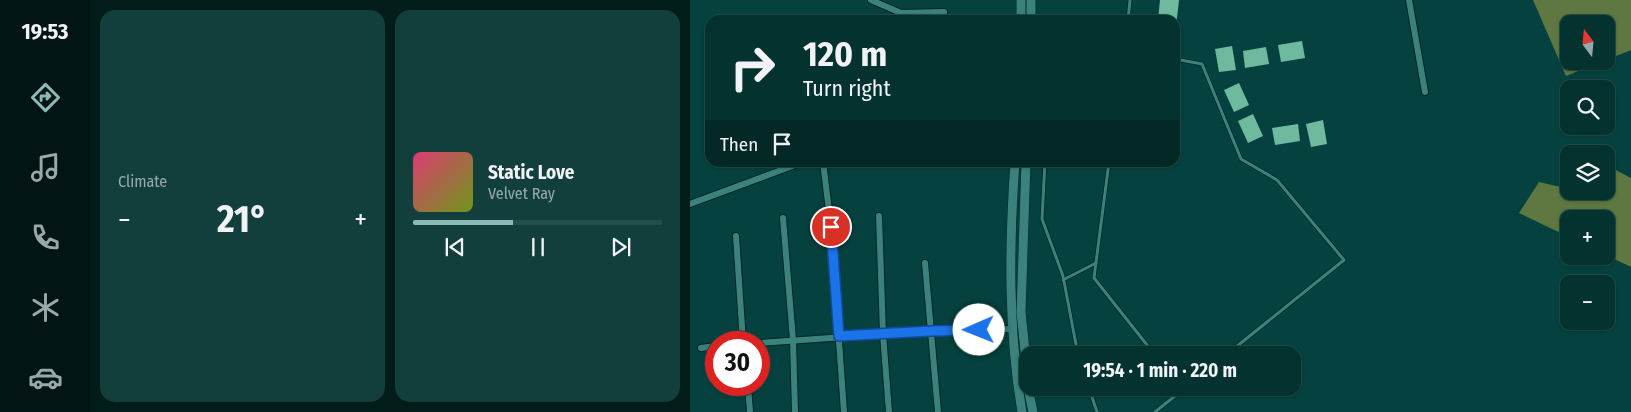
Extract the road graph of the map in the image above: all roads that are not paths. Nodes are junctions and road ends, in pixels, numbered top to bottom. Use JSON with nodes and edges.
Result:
{"nodes":[{"id":1,"x":871,"y":0,"type":"edge"},
{"id":2,"x":1021,"y":0,"type":"edge"},
{"id":3,"x":1031,"y":0,"type":"edge"},
{"id":4,"x":1130,"y":0,"type":"edge"},
{"id":5,"x":1409,"y":0,"type":"edge"},
{"id":6,"x":901,"y":15,"type":"edge"},
{"id":7,"x":913,"y":15,"type":"edge"},
{"id":8,"x":944,"y":15,"type":"edge"},
{"id":9,"x":1021,"y":15,"type":"edge"},
{"id":10,"x":1031,"y":15,"type":"edge"},
{"id":11,"x":1128,"y":15,"type":"edge"},
{"id":12,"x":1180,"y":60,"type":"edge"},
{"id":13,"x":1425,"y":92,"type":"dead end"},
{"id":14,"x":790,"y":167,"type":"edge"},
{"id":15,"x":824,"y":167,"type":"edge"},
{"id":16,"x":1015,"y":167,"type":"edge"},
{"id":17,"x":1026,"y":167,"type":"edge"},
{"id":18,"x":1045,"y":167,"type":"edge"},
{"id":19,"x":1108,"y":167,"type":"edge"},
{"id":20,"x":690,"y":204,"type":"edge"},
{"id":21,"x":879,"y":216,"type":"dead end"},
{"id":22,"x":783,"y":218,"type":"dead end"},
{"id":23,"x":736,"y":236,"type":"dead end"},
{"id":24,"x":925,"y":263,"type":"dead end"},
{"id":25,"x":1096,"y":263,"type":"junction"},
{"id":26,"x":1064,"y":280,"type":"junction"},
{"id":27,"x":1012,"y":329,"type":"junction"},
{"id":28,"x":742,"y":331,"type":"edge"},
{"id":29,"x":931,"y":331,"type":"junction"},
{"id":30,"x":883,"y":334,"type":"junction"},
{"id":31,"x":839,"y":336,"type":"junction"},
{"id":32,"x":793,"y":340,"type":"junction"},
{"id":33,"x":770,"y":342,"type":"edge"},
{"id":34,"x":1024,"y":346,"type":"edge"},
{"id":35,"x":1076,"y":346,"type":"edge"},
{"id":36,"x":1148,"y":346,"type":"edge"},
{"id":37,"x":1237,"y":346,"type":"edge"},
{"id":38,"x":705,"y":347,"type":"edge"},
{"id":39,"x":700,"y":348,"type":"dead end"},
{"id":40,"x":749,"y":396,"type":"edge"},
{"id":41,"x":1030,"y":396,"type":"edge"},
{"id":42,"x":1092,"y":396,"type":"edge"},
{"id":43,"x":1173,"y":396,"type":"edge"},
{"id":44,"x":750,"y":412,"type":"edge"},
{"id":45,"x":795,"y":412,"type":"edge"},
{"id":46,"x":844,"y":412,"type":"edge"},
{"id":47,"x":889,"y":412,"type":"edge"},
{"id":48,"x":938,"y":412,"type":"edge"},
{"id":49,"x":1022,"y":412,"type":"edge"},
{"id":50,"x":1033,"y":412,"type":"edge"},
{"id":51,"x":1097,"y":412,"type":"edge"},
{"id":52,"x":1154,"y":412,"type":"edge"}],
"edges":[{"from":1,"to":6,"type":"street"},
{"from":2,"to":9,"type":"main road"},
{"from":3,"to":10,"type":"main road"},
{"from":4,"to":11,"type":"lane"},
{"from":5,"to":13,"type":"street"},
{"from":7,"to":8,"type":"street"},
{"from":12,"to":37,"type":"lane"},
{"from":14,"to":20,"type":"street"},
{"from":15,"to":31,"type":"street"},
{"from":16,"to":27,"type":"main road"},
{"from":17,"to":34,"type":"main road"},
{"from":18,"to":26,"type":"lane"},
{"from":19,"to":25,"type":"lane"},
{"from":21,"to":30,"type":"street"},
{"from":22,"to":32,"type":"street"},
{"from":23,"to":28,"type":"street"},
{"from":24,"to":29,"type":"street"},
{"from":25,"to":26,"type":"lane"},
{"from":25,"to":36,"type":"lane"},
{"from":26,"to":35,"type":"lane"},
{"from":27,"to":29,"type":"street"},
{"from":27,"to":49,"type":"main road"},
{"from":29,"to":30,"type":"street"},
{"from":29,"to":48,"type":"street"},
{"from":30,"to":31,"type":"street"},
{"from":30,"to":47,"type":"street"},
{"from":31,"to":32,"type":"street"},
{"from":31,"to":46,"type":"street"},
{"from":32,"to":33,"type":"street"},
{"from":32,"to":45,"type":"street"},
{"from":38,"to":39,"type":"street"},
{"from":40,"to":44,"type":"street"},
{"from":41,"to":50,"type":"main road"},
{"from":42,"to":51,"type":"lane"},
{"from":43,"to":52,"type":"lane"}]}
